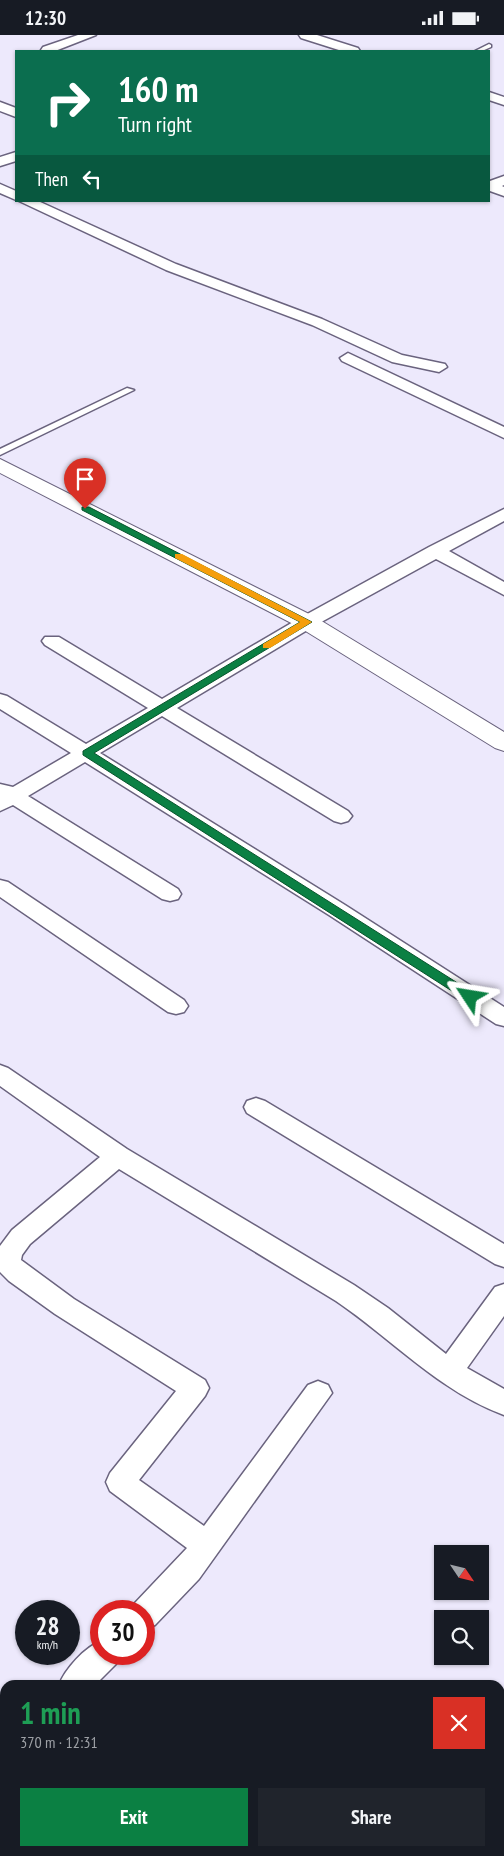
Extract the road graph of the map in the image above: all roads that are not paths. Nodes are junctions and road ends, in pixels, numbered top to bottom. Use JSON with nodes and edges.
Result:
{"nodes":[{"id":1,"x":90,"y":35,"type":"edge"},
{"id":2,"x":305,"y":35,"type":"edge"},
{"id":3,"x":489,"y":46,"type":"dead end"},
{"id":4,"x":47,"y":50,"type":"dead end"},
{"id":5,"x":351,"y":50,"type":"edge"},
{"id":6,"x":480,"y":50,"type":"edge"},
{"id":7,"x":490,"y":96,"type":"edge"},
{"id":8,"x":504,"y":101,"type":"edge"},
{"id":9,"x":0,"y":106,"type":"edge"},
{"id":10,"x":15,"y":113,"type":"edge"},
{"id":11,"x":15,"y":156,"type":"edge"},
{"id":12,"x":0,"y":162,"type":"edge"},
{"id":13,"x":504,"y":180,"type":"edge"},
{"id":14,"x":0,"y":188,"type":"edge"},
{"id":15,"x":504,"y":192,"type":"edge"},
{"id":16,"x":15,"y":196,"type":"edge"},
{"id":17,"x":28,"y":202,"type":"edge"},
{"id":18,"x":348,"y":358,"type":"dead end"},
{"id":19,"x":438,"y":367,"type":"dead end"},
{"id":20,"x":130,"y":390,"type":"dead end"},
{"id":21,"x":504,"y":433,"type":"edge"},
{"id":22,"x":0,"y":452,"type":"edge"},
{"id":23,"x":0,"y":465,"type":"edge"},
{"id":24,"x":504,"y":514,"type":"edge"},
{"id":25,"x":435,"y":551,"type":"junction"},
{"id":26,"x":504,"y":589,"type":"edge"},
{"id":27,"x":308,"y":622,"type":"junction"},
{"id":28,"x":52,"y":641,"type":"dead end"},
{"id":29,"x":0,"y":700,"type":"edge"},
{"id":30,"x":162,"y":708,"type":"junction"},
{"id":31,"x":504,"y":743,"type":"edge"},
{"id":32,"x":87,"y":753,"type":"junction"},
{"id":33,"x":4,"y":796,"type":"edge"},
{"id":34,"x":341,"y":816,"type":"dead end"},
{"id":35,"x":0,"y":887,"type":"edge"},
{"id":36,"x":170,"y":894,"type":"dead end"},
{"id":37,"x":176,"y":1006,"type":"dead end"},
{"id":38,"x":504,"y":1019,"type":"edge"},
{"id":39,"x":0,"y":1074,"type":"edge"},
{"id":40,"x":256,"y":1107,"type":"dead end"},
{"id":41,"x":118,"y":1157,"type":"junction"},
{"id":42,"x":504,"y":1257,"type":"edge"},
{"id":43,"x":504,"y":1295,"type":"edge"},
{"id":44,"x":449,"y":1372,"type":"junction"},
{"id":45,"x":318,"y":1393,"type":"dead end"},
{"id":46,"x":504,"y":1403,"type":"edge"},
{"id":47,"x":206,"y":1545,"type":"junction"},
{"id":48,"x":155,"y":1604,"type":"edge"},
{"id":49,"x":94,"y":1665,"type":"edge"},
{"id":50,"x":79,"y":1680,"type":"edge"}],
"edges":[{"from":1,"to":4,"type":"street"},
{"from":2,"to":5,"type":"street"},
{"from":3,"to":6,"type":"lane"},
{"from":7,"to":8,"type":"street"},
{"from":9,"to":10,"type":"street"},
{"from":11,"to":12,"type":"street"},
{"from":13,"to":15,"type":"street"},
{"from":14,"to":16,"type":"street"},
{"from":17,"to":19,"type":"street"},
{"from":18,"to":21,"type":"street"},
{"from":20,"to":22,"type":"lane"},
{"from":23,"to":27,"type":"main road"},
{"from":24,"to":25,"type":"street"},
{"from":25,"to":26,"type":"street"},
{"from":25,"to":27,"type":"street"},
{"from":27,"to":30,"type":"street"},
{"from":27,"to":31,"type":"main road"},
{"from":28,"to":30,"type":"street"},
{"from":29,"to":32,"type":"street"},
{"from":30,"to":32,"type":"street"},
{"from":30,"to":34,"type":"street"},
{"from":32,"to":33,"type":"street"},
{"from":32,"to":38,"type":"street"},
{"from":33,"to":36,"type":"street"},
{"from":35,"to":37,"type":"street"},
{"from":39,"to":41,"type":"street"},
{"from":40,"to":42,"type":"street"},
{"from":41,"to":44,"type":"street"},
{"from":41,"to":47,"type":"street"},
{"from":43,"to":44,"type":"street"},
{"from":44,"to":46,"type":"street"},
{"from":45,"to":47,"type":"street"},
{"from":47,"to":48,"type":"street"},
{"from":49,"to":50,"type":"street"}]}
